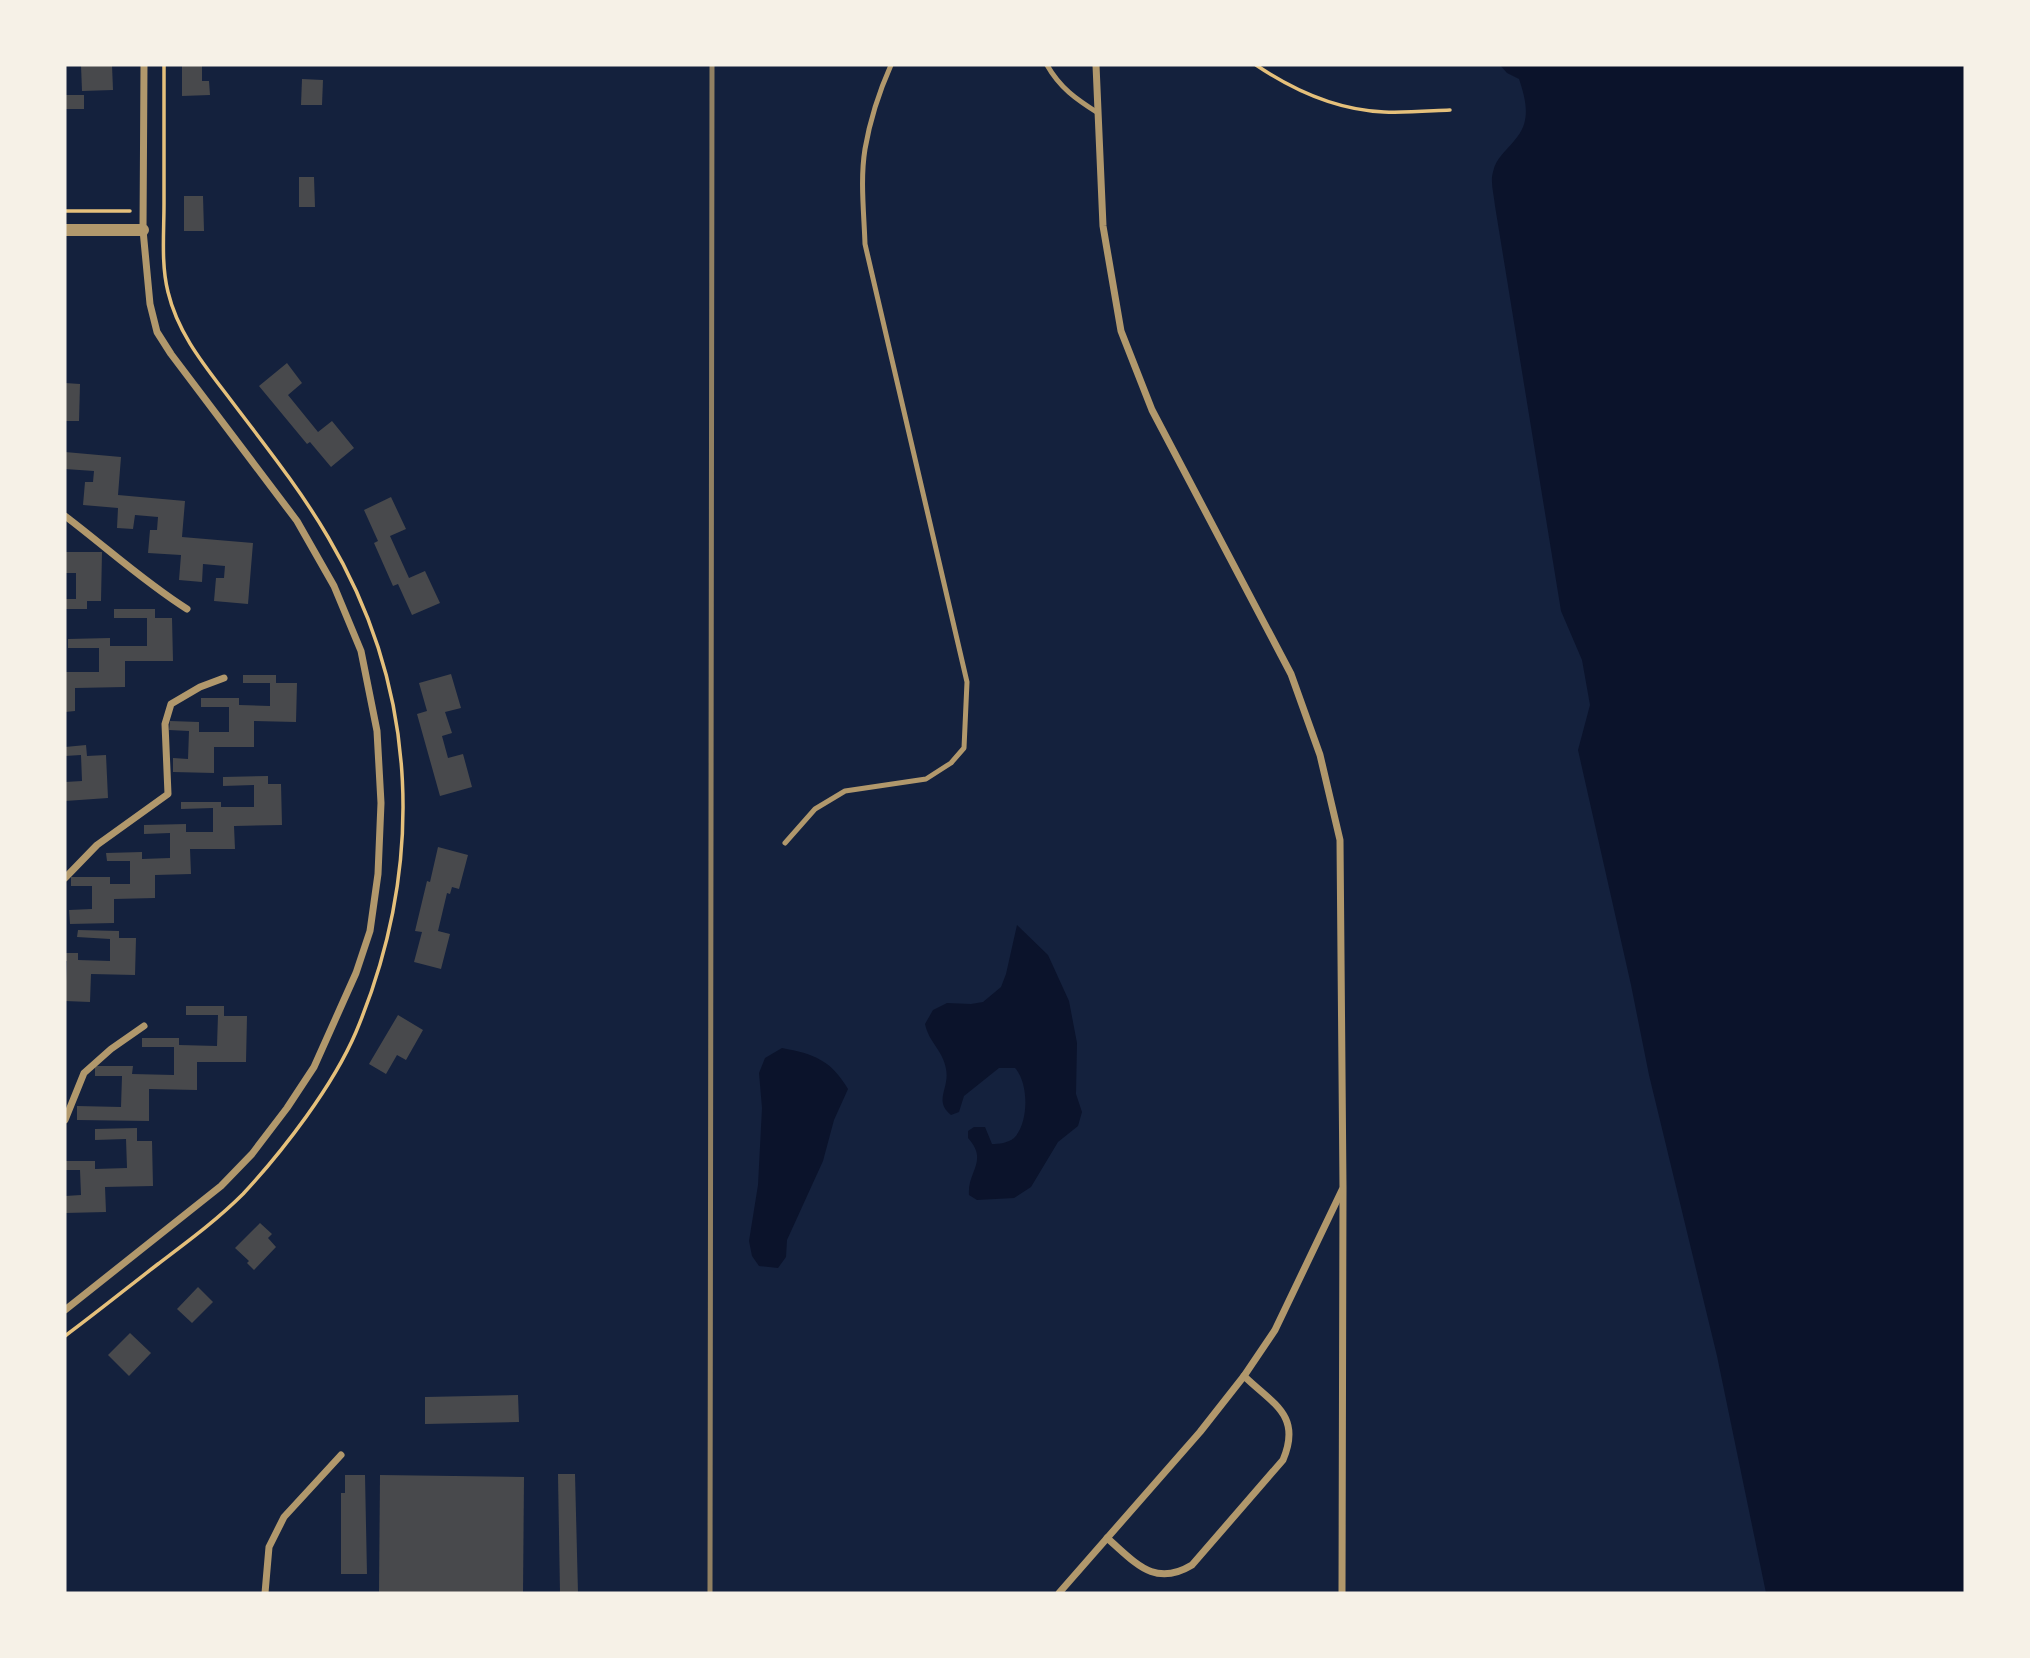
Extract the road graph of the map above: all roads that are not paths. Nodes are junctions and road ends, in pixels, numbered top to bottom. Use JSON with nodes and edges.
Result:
{"nodes":[{"id":1,"x":144,"y":65,"type":"edge"},
{"id":2,"x":891,"y":65,"type":"edge"},
{"id":3,"x":1047,"y":65,"type":"edge"},
{"id":4,"x":1096,"y":65,"type":"edge"},
{"id":5,"x":1098,"y":113,"type":"junction"},
{"id":6,"x":65,"y":230,"type":"edge"},
{"id":7,"x":143,"y":230,"type":"junction"},
{"id":8,"x":65,"y":516,"type":"edge"},
{"id":9,"x":187,"y":610,"type":"dead end"},
{"id":10,"x":224,"y":678,"type":"dead end"},
{"id":11,"x":785,"y":843,"type":"dead end"},
{"id":12,"x":65,"y":878,"type":"edge"},
{"id":13,"x":144,"y":1026,"type":"dead end"},
{"id":14,"x":65,"y":1120,"type":"edge"},
{"id":15,"x":1343,"y":1187,"type":"junction"},
{"id":16,"x":65,"y":1310,"type":"edge"},
{"id":17,"x":1244,"y":1376,"type":"junction"},
{"id":18,"x":341,"y":1455,"type":"dead end"},
{"id":19,"x":1107,"y":1538,"type":"junction"},
{"id":20,"x":265,"y":1593,"type":"edge"},
{"id":21,"x":1059,"y":1593,"type":"edge"},
{"id":22,"x":1342,"y":1593,"type":"edge"}],
"edges":[{"from":1,"to":7,"type":"street"},
{"from":2,"to":11,"type":"lane"},
{"from":3,"to":5,"type":"lane"},
{"from":4,"to":5,"type":"street"},
{"from":5,"to":15,"type":"street"},
{"from":6,"to":7,"type":"street"},
{"from":7,"to":16,"type":"street"},
{"from":8,"to":9,"type":"street"},
{"from":10,"to":12,"type":"street"},
{"from":13,"to":14,"type":"street"},
{"from":15,"to":17,"type":"street"},
{"from":15,"to":22,"type":"street"},
{"from":17,"to":19,"type":"street"},
{"from":17,"to":19,"type":"street"},
{"from":18,"to":20,"type":"street"},
{"from":19,"to":21,"type":"street"}]}
